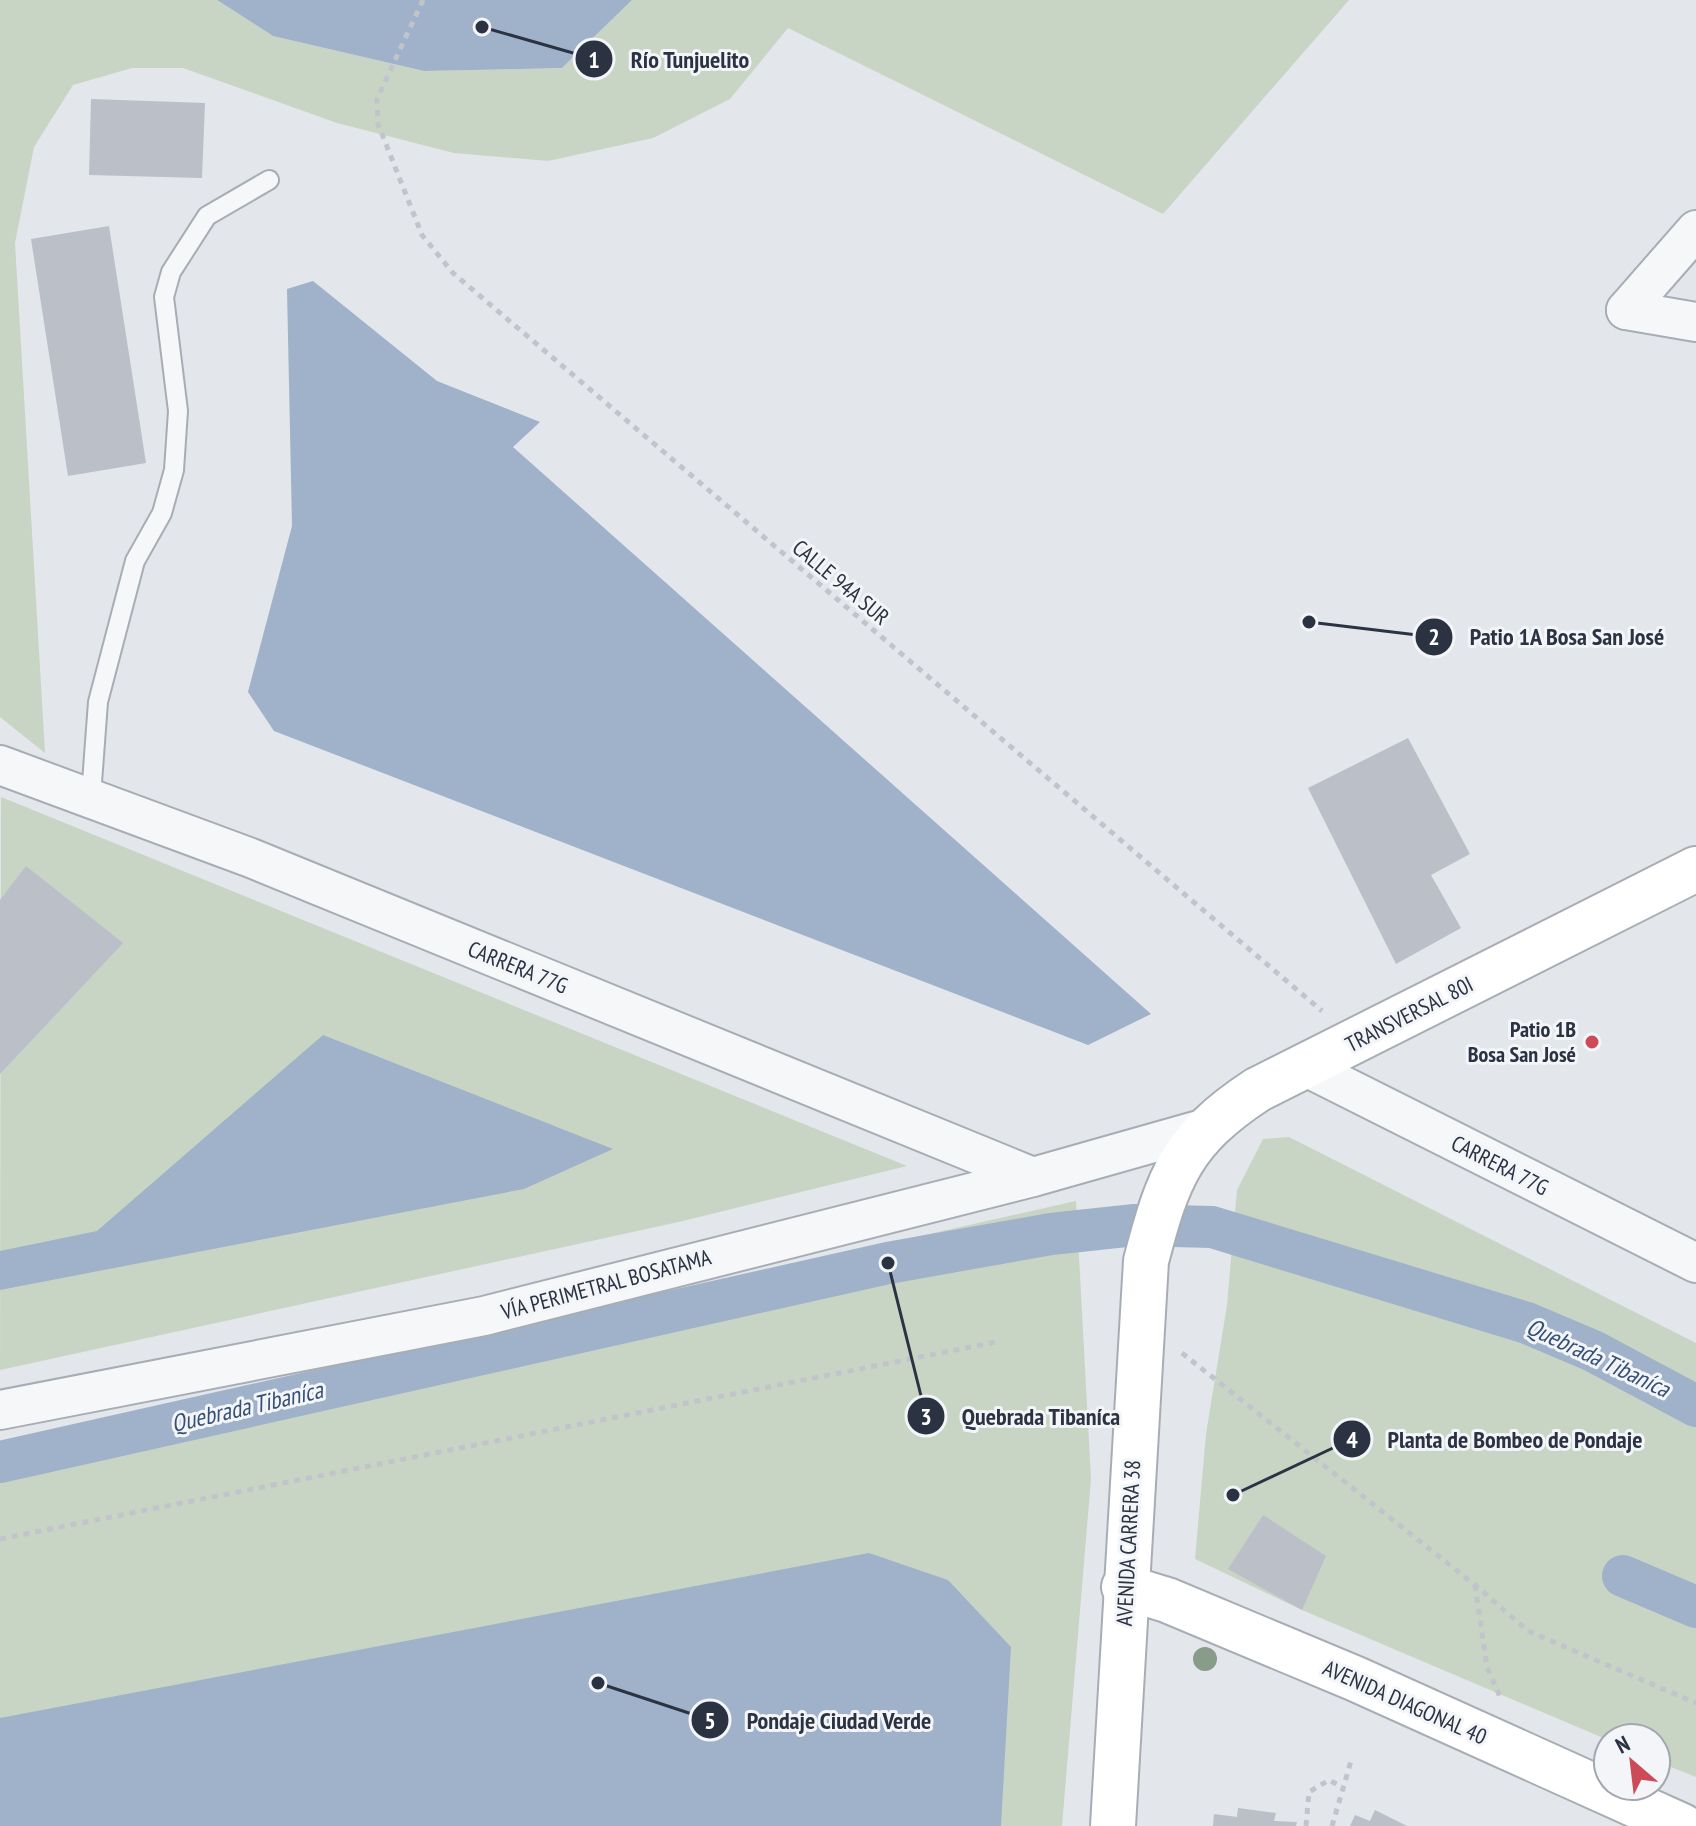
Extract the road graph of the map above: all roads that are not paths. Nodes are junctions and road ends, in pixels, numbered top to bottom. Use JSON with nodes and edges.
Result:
{"nodes":[{"id":1,"x":269,"y":180,"type":"dead end"},
{"id":2,"x":1696,"y":230,"type":"edge"},
{"id":3,"x":1696,"y":322,"type":"edge"},
{"id":4,"x":0,"y":765,"type":"edge"},
{"id":5,"x":91,"y":796,"type":"junction"},
{"id":6,"x":1696,"y":869,"type":"edge"},
{"id":7,"x":1304,"y":1066,"type":"junction"},
{"id":8,"x":1206,"y":1128,"type":"junction"},
{"id":9,"x":1033,"y":1177,"type":"junction"},
{"id":10,"x":1146,"y":1261,"type":"joint"},
{"id":11,"x":1696,"y":1263,"type":"edge"},
{"id":12,"x":0,"y":1410,"type":"edge"},
{"id":13,"x":1124,"y":1587,"type":"junction"},
{"id":14,"x":1113,"y":1826,"type":"edge"},
{"id":15,"x":1682,"y":1826,"type":"edge"}],
"edges":[{"from":1,"to":5,"type":"lane"},
{"from":2,"to":3,"type":"street"},
{"from":4,"to":5,"type":"street","name":"CARRERA 77G"},
{"from":5,"to":9,"type":"street","name":"CARRERA 77G"},
{"from":6,"to":7,"type":"main road","name":"TRANSVERSAL 80I"},
{"from":7,"to":8,"type":"main road","name":"TRANSVERSAL 80I"},
{"from":7,"to":11,"type":"street","name":"CARRERA 77G"},
{"from":8,"to":9,"type":"street","name":"VÍA PERIMETRAL BOSATAMA"},
{"from":8,"to":10,"type":"main road","name":"TRANSVERSAL 80I"},
{"from":9,"to":12,"type":"street","name":"VÍA PERIMETRAL BOSATAMA"},
{"from":10,"to":13,"type":"main road","name":"AVENIDA CARRERA 38"},
{"from":13,"to":14,"type":"main road","name":"AVENIDA CARRERA 38"},
{"from":13,"to":15,"type":"main road","name":"AVENIDA DIAGONAL 40"}]}
